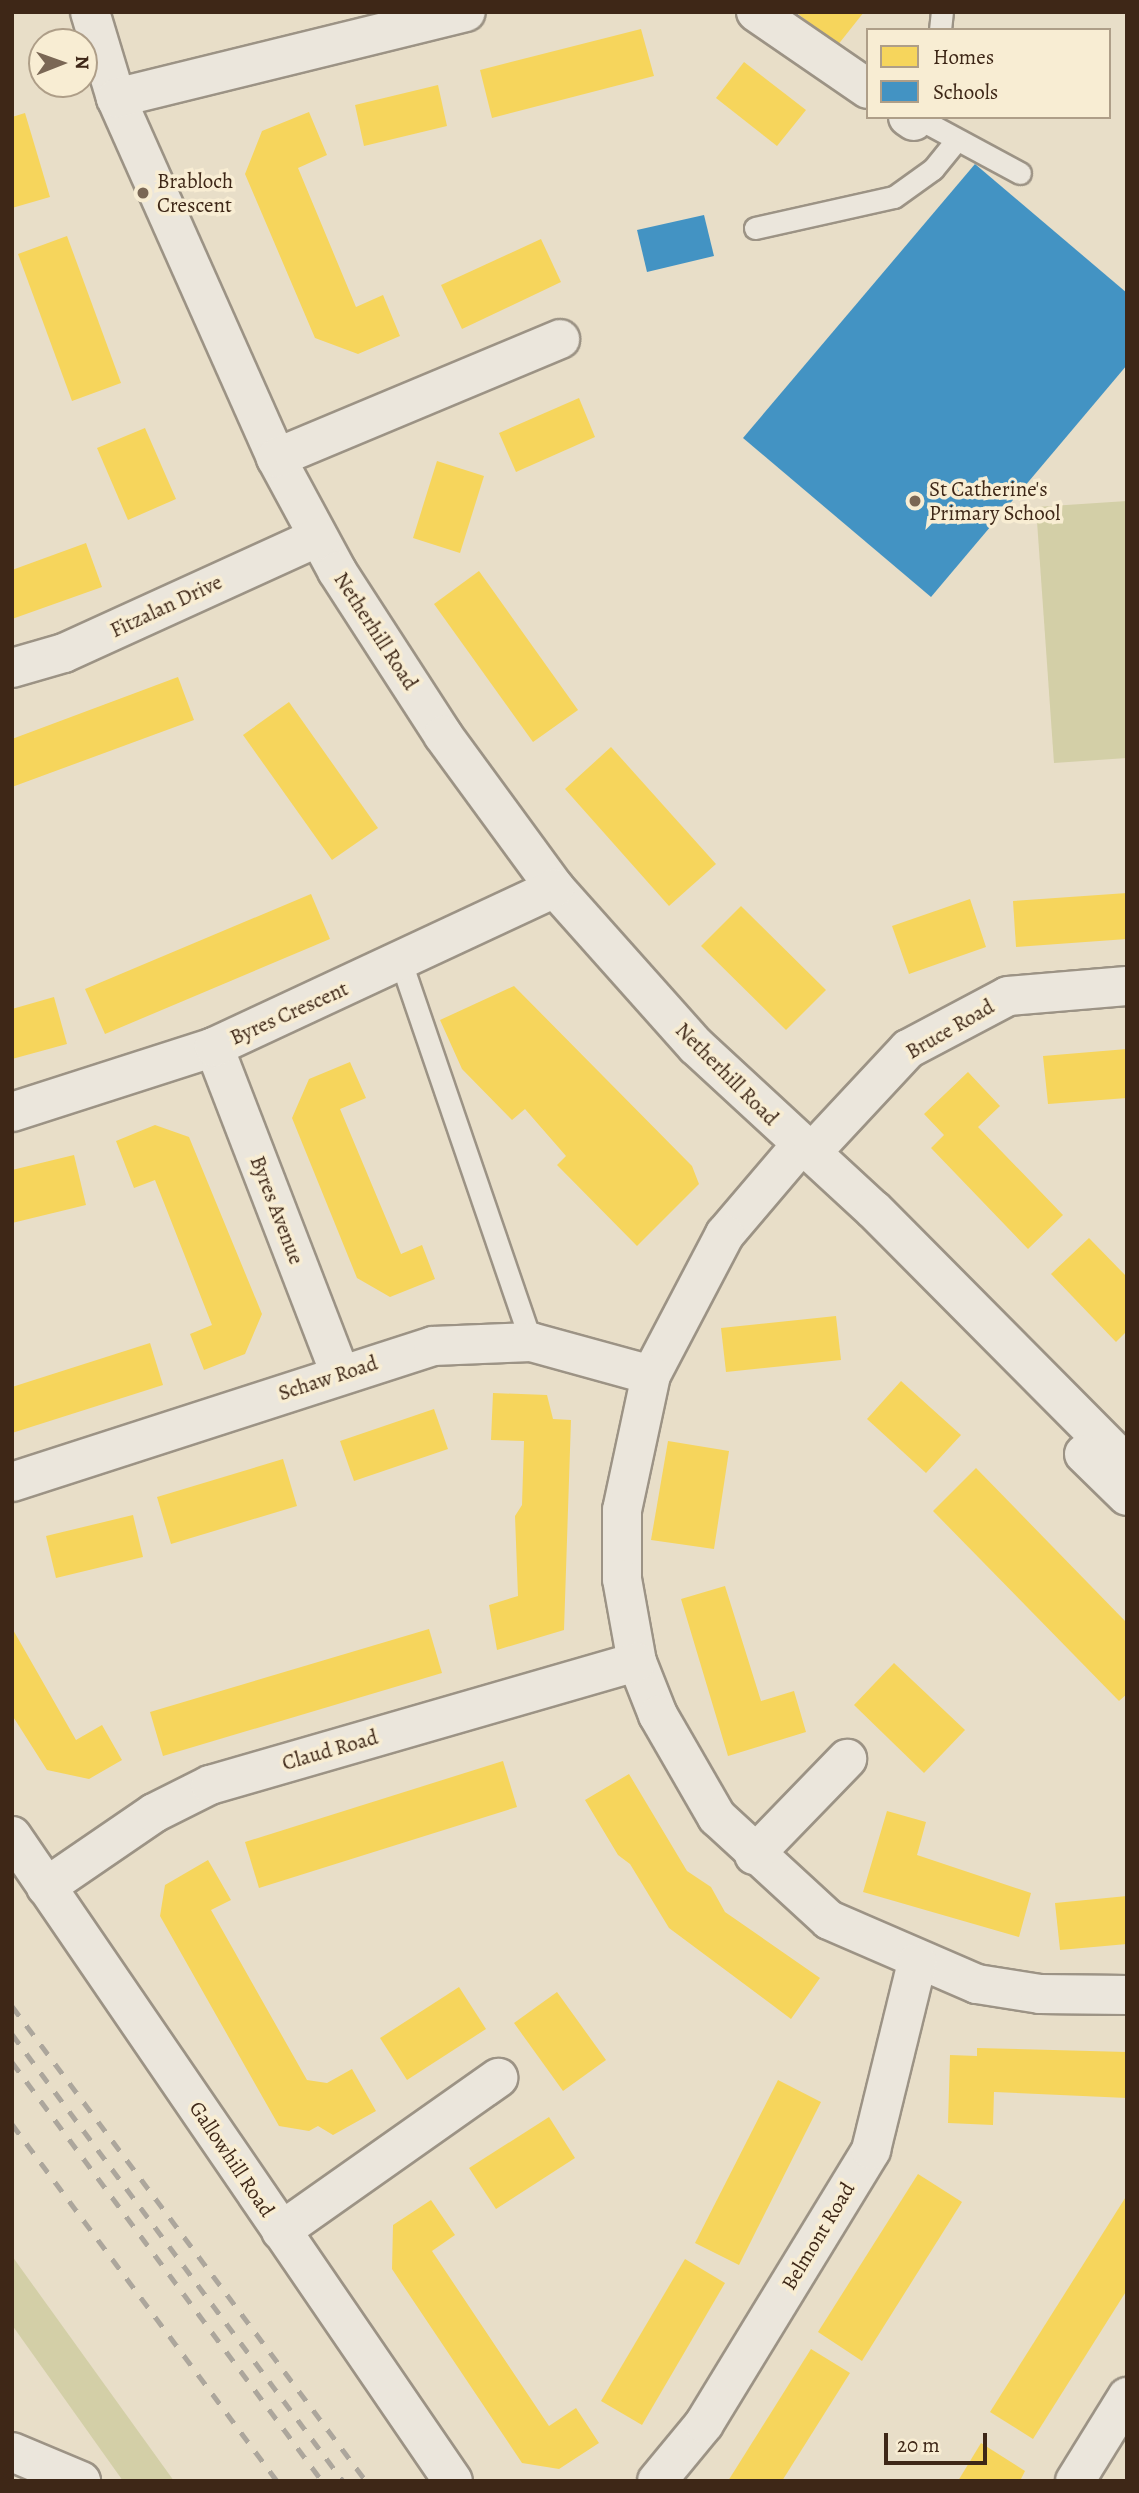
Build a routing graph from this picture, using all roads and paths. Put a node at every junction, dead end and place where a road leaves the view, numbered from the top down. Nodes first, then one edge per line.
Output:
1 (90, 12) edge
2 (466, 12) edge
3 (756, 12) edge
4 (866, 88) edge
5 (116, 99) junction
6 (913, 119) edge
7 (955, 142) junction
8 (1020, 173) dead end
9 (755, 228) dead end
10 (560, 339) dead end
11 (276, 458) junction
12 (318, 537) junction
13 (12, 668) edge
14 (555, 888) junction
15 (401, 962) junction
16 (1127, 986) edge
17 (214, 1046) junction
18 (12, 1112) edge
19 (806, 1149) junction
20 (531, 1342) junction
21 (340, 1373) junction
22 (651, 1375) junction
23 (1127, 1465) edge
24 (12, 1482) edge
25 (1127, 1496) edge
26 (637, 1662) junction
27 (846, 1759) dead end
28 (12, 1836) edge
29 (754, 1855) junction
30 (46, 1887) junction
31 (917, 1963) junction
32 (1127, 1994) edge
33 (498, 2077) dead end
34 (281, 2231) junction
35 (1127, 2397) edge
36 (21, 2464) edge
37 (80, 2481) edge
38 (453, 2481) edge
39 (657, 2481) edge
40 (1075, 2481) edge

1 - 5 street, Netherhill Road
2 - 5 street
3 - 4 street
5 - 11 street, Netherhill Road
6 - 7 lane
7 - 8 lane
7 - 9 lane
10 - 11 street
11 - 12 street, Netherhill Road
12 - 13 street, Fitzalan Drive
12 - 14 street, Netherhill Road
14 - 15 street, Byres Crescent
14 - 19 street, Netherhill Road
15 - 17 street, Byres Crescent
15 - 20 lane
16 - 19 street, Bruce Road
17 - 18 street, Byres Crescent
17 - 21 street, Byres Avenue
19 - 22 street, Bruce Road
19 - 23 street, Netherhill Road
19 - 25 street, Netherhill Road
20 - 21 street, Schaw Road
20 - 22 street, Schaw Road
21 - 24 street, Schaw Road
22 - 26 street, Bruce Road
26 - 29 street, Bruce Road
26 - 30 street, Claud Road
27 - 29 street
28 - 30 street, Gallowhill Road
29 - 31 street, Bruce Road
30 - 34 street, Gallowhill Road
31 - 32 street, Bruce Road
31 - 39 street, Belmont Road
33 - 34 street
34 - 38 street, Gallowhill Road
35 - 40 street
36 - 37 street

